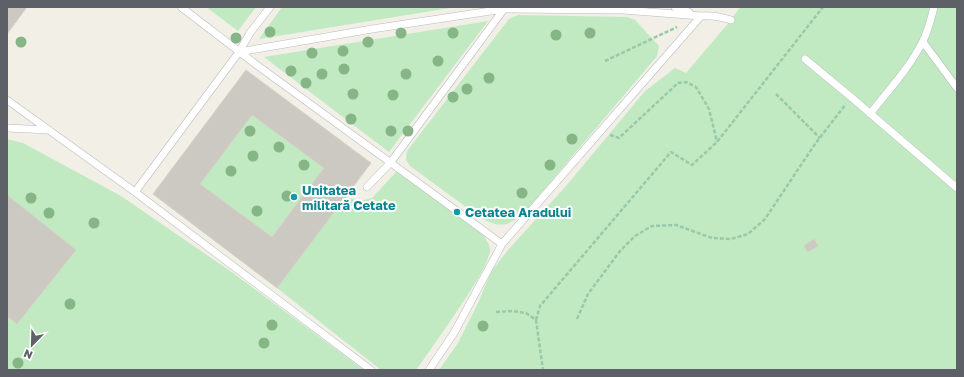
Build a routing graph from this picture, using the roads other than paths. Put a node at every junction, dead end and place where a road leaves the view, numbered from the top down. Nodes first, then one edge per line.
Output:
1 (181, 7) edge
2 (270, 7) edge
3 (675, 7) edge
4 (934, 7) edge
5 (503, 8) edge
6 (701, 16) junction
7 (731, 20) dead end
8 (923, 42) junction
9 (239, 52) junction
10 (805, 59) dead end
11 (957, 88) edge
12 (7, 100) edge
13 (870, 114) junction
14 (7, 128) edge
15 (49, 130) junction
16 (391, 162) junction
17 (367, 187) dead end
18 (957, 188) edge
19 (135, 192) junction
20 (502, 244) junction
21 (371, 370) edge
22 (429, 370) edge

1 - 9 lane
2 - 9 lane
3 - 6 lane
4 - 8 lane
5 - 6 lane
5 - 9 lane
5 - 16 lane
6 - 7 lane
6 - 20 lane
8 - 11 lane
8 - 13 lane
9 - 16 lane
9 - 19 lane
10 - 13 lane
12 - 15 lane
13 - 18 lane
14 - 15 lane
15 - 19 lane
16 - 17 lane
16 - 20 lane
19 - 21 lane
20 - 22 lane

